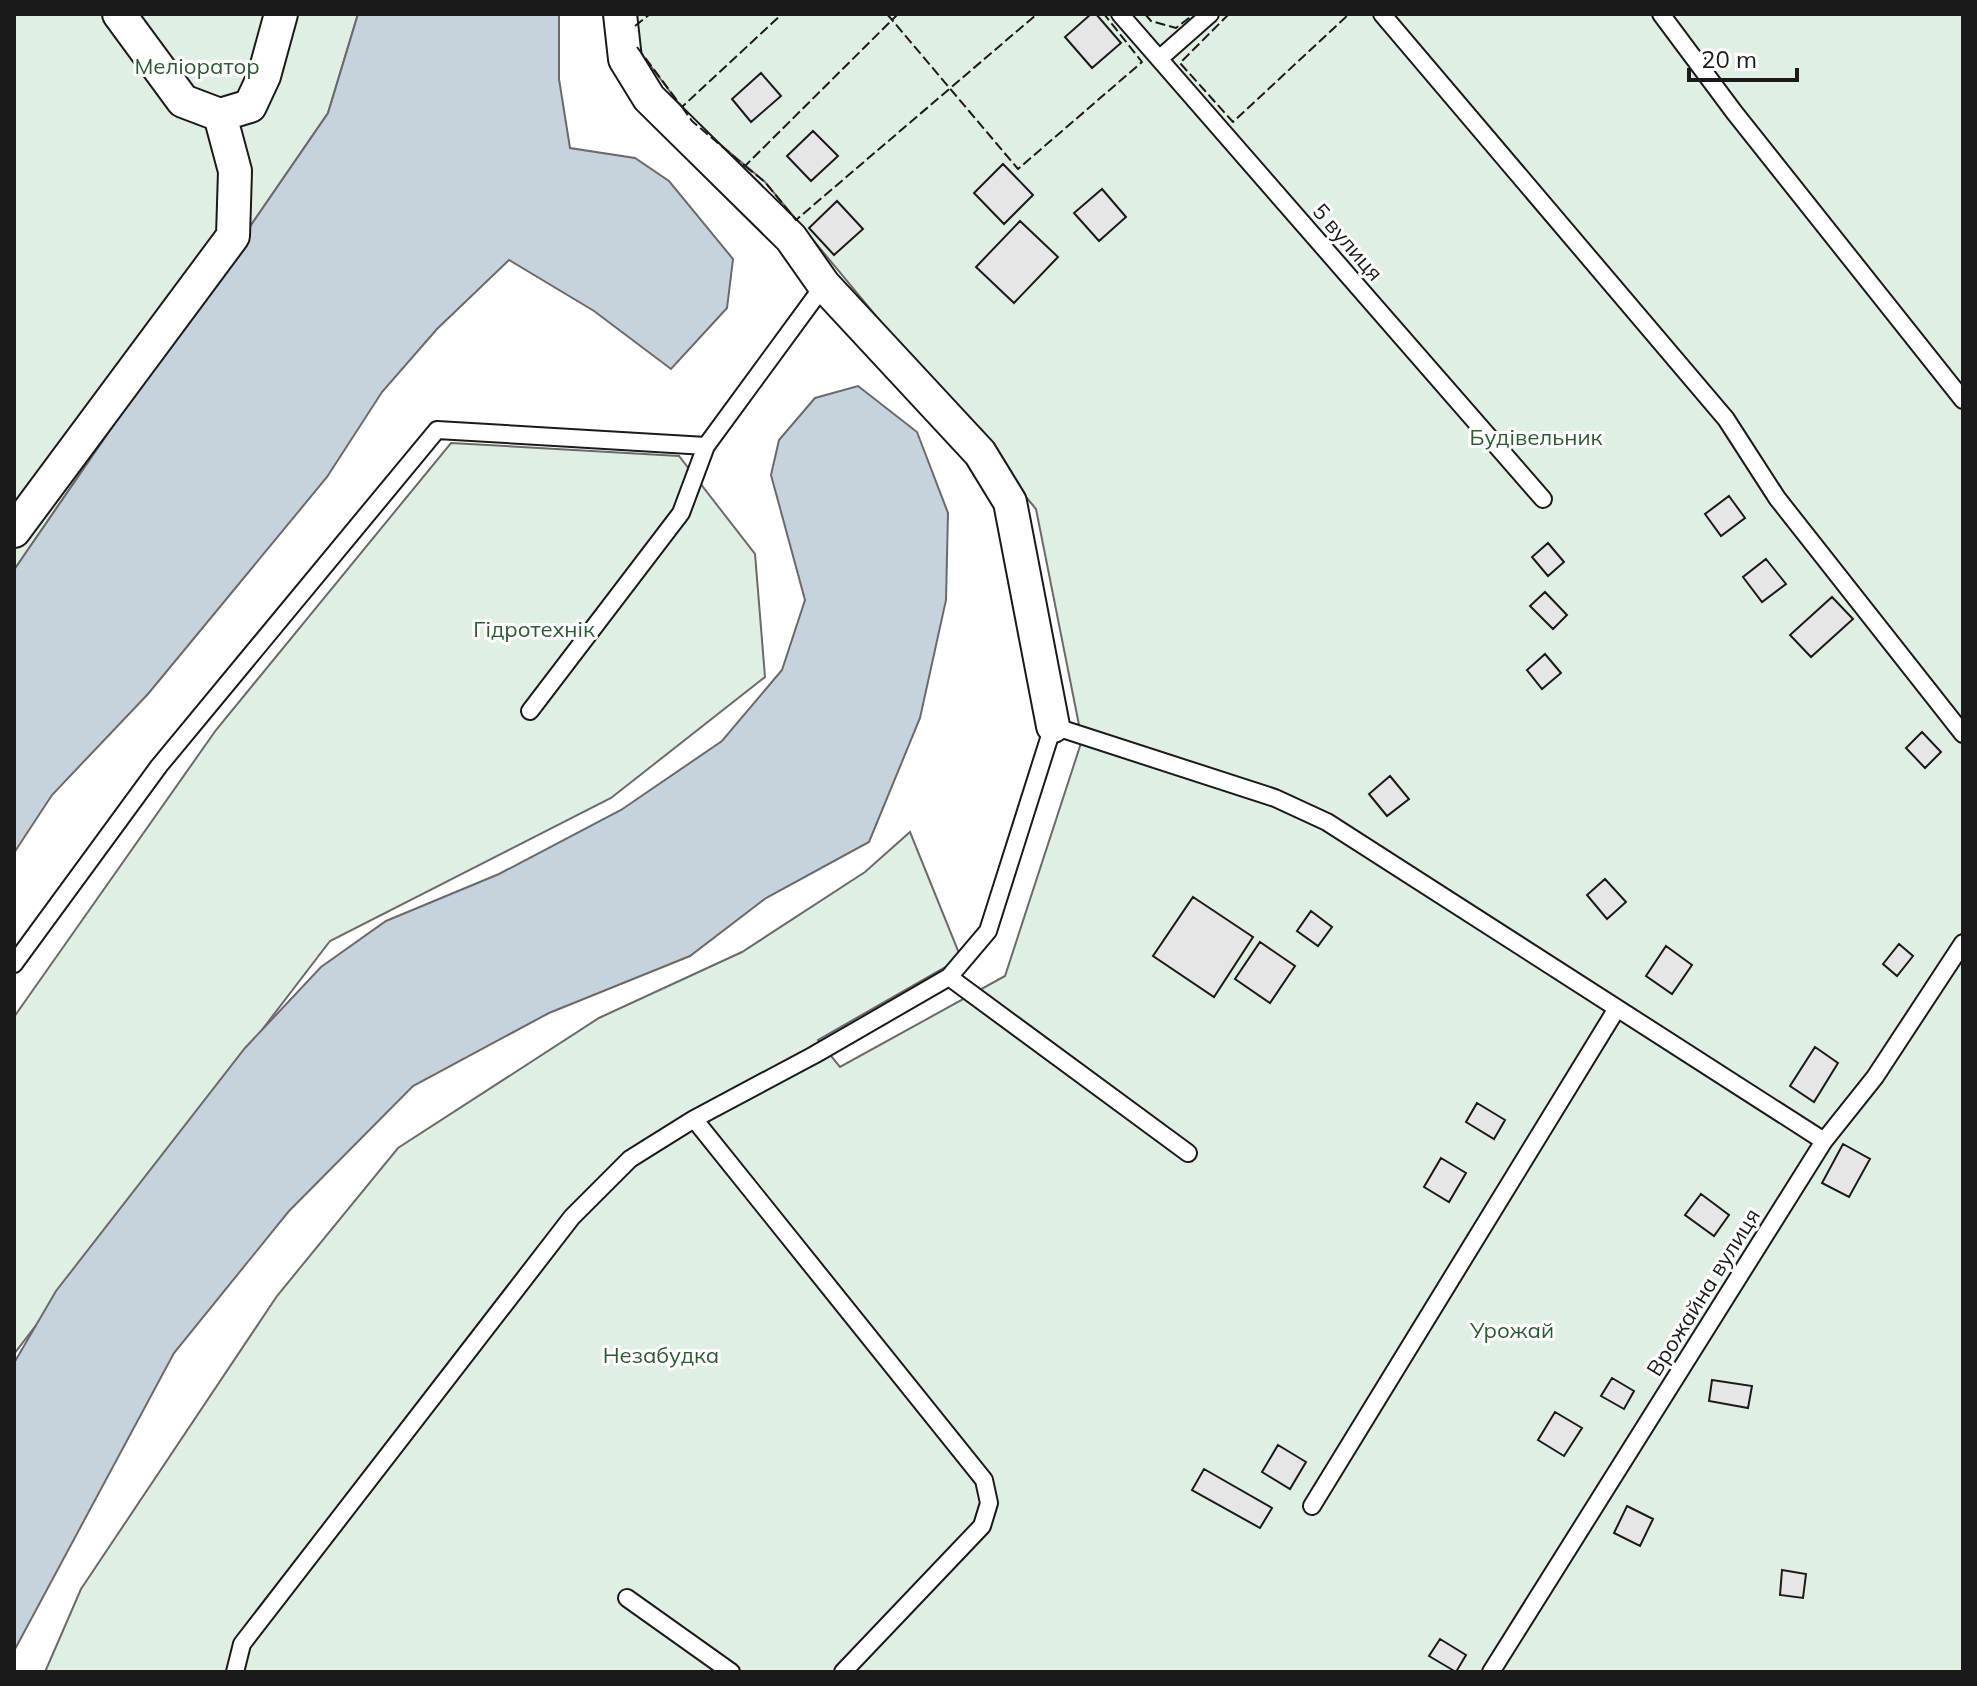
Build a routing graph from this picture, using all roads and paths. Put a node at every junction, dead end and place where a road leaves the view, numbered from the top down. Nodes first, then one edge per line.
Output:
1 (119, 14) edge
2 (281, 14) edge
3 (620, 14) edge
4 (1120, 14) edge
5 (1210, 14) edge
6 (1382, 14) edge
7 (1661, 14) edge
8 (1159, 59) junction
9 (220, 115) junction
10 (824, 285) junction
11 (1963, 400) edge
12 (706, 446) junction
13 (1543, 499) dead end
14 (14, 531) edge
15 (530, 711) dead end
16 (1053, 726) junction
17 (1963, 734) edge
18 (1963, 943) edge
19 (14, 964) edge
20 (949, 977) junction
21 (1616, 1010) junction
22 (694, 1119) junction
23 (1824, 1141) junction
24 (1188, 1153) dead end
25 (1312, 1506) dead end
26 (627, 1598) dead end
27 (235, 1672) edge
28 (731, 1672) edge
29 (843, 1672) edge
30 (1491, 1672) edge

1 - 9 street
2 - 9 street
3 - 10 street
4 - 8 lane, 5 вулиця
5 - 8 lane
6 - 17 lane
7 - 11 lane
8 - 13 lane, 5 вулиця
9 - 14 street
10 - 12 lane
10 - 16 street
12 - 15 lane
12 - 19 lane
16 - 20 lane
16 - 21 lane
18 - 23 lane, Врожайна вулиця
20 - 22 lane
20 - 24 lane
21 - 23 lane
21 - 25 lane
22 - 27 lane
22 - 29 lane
23 - 30 lane, Врожайна вулиця
26 - 28 lane

